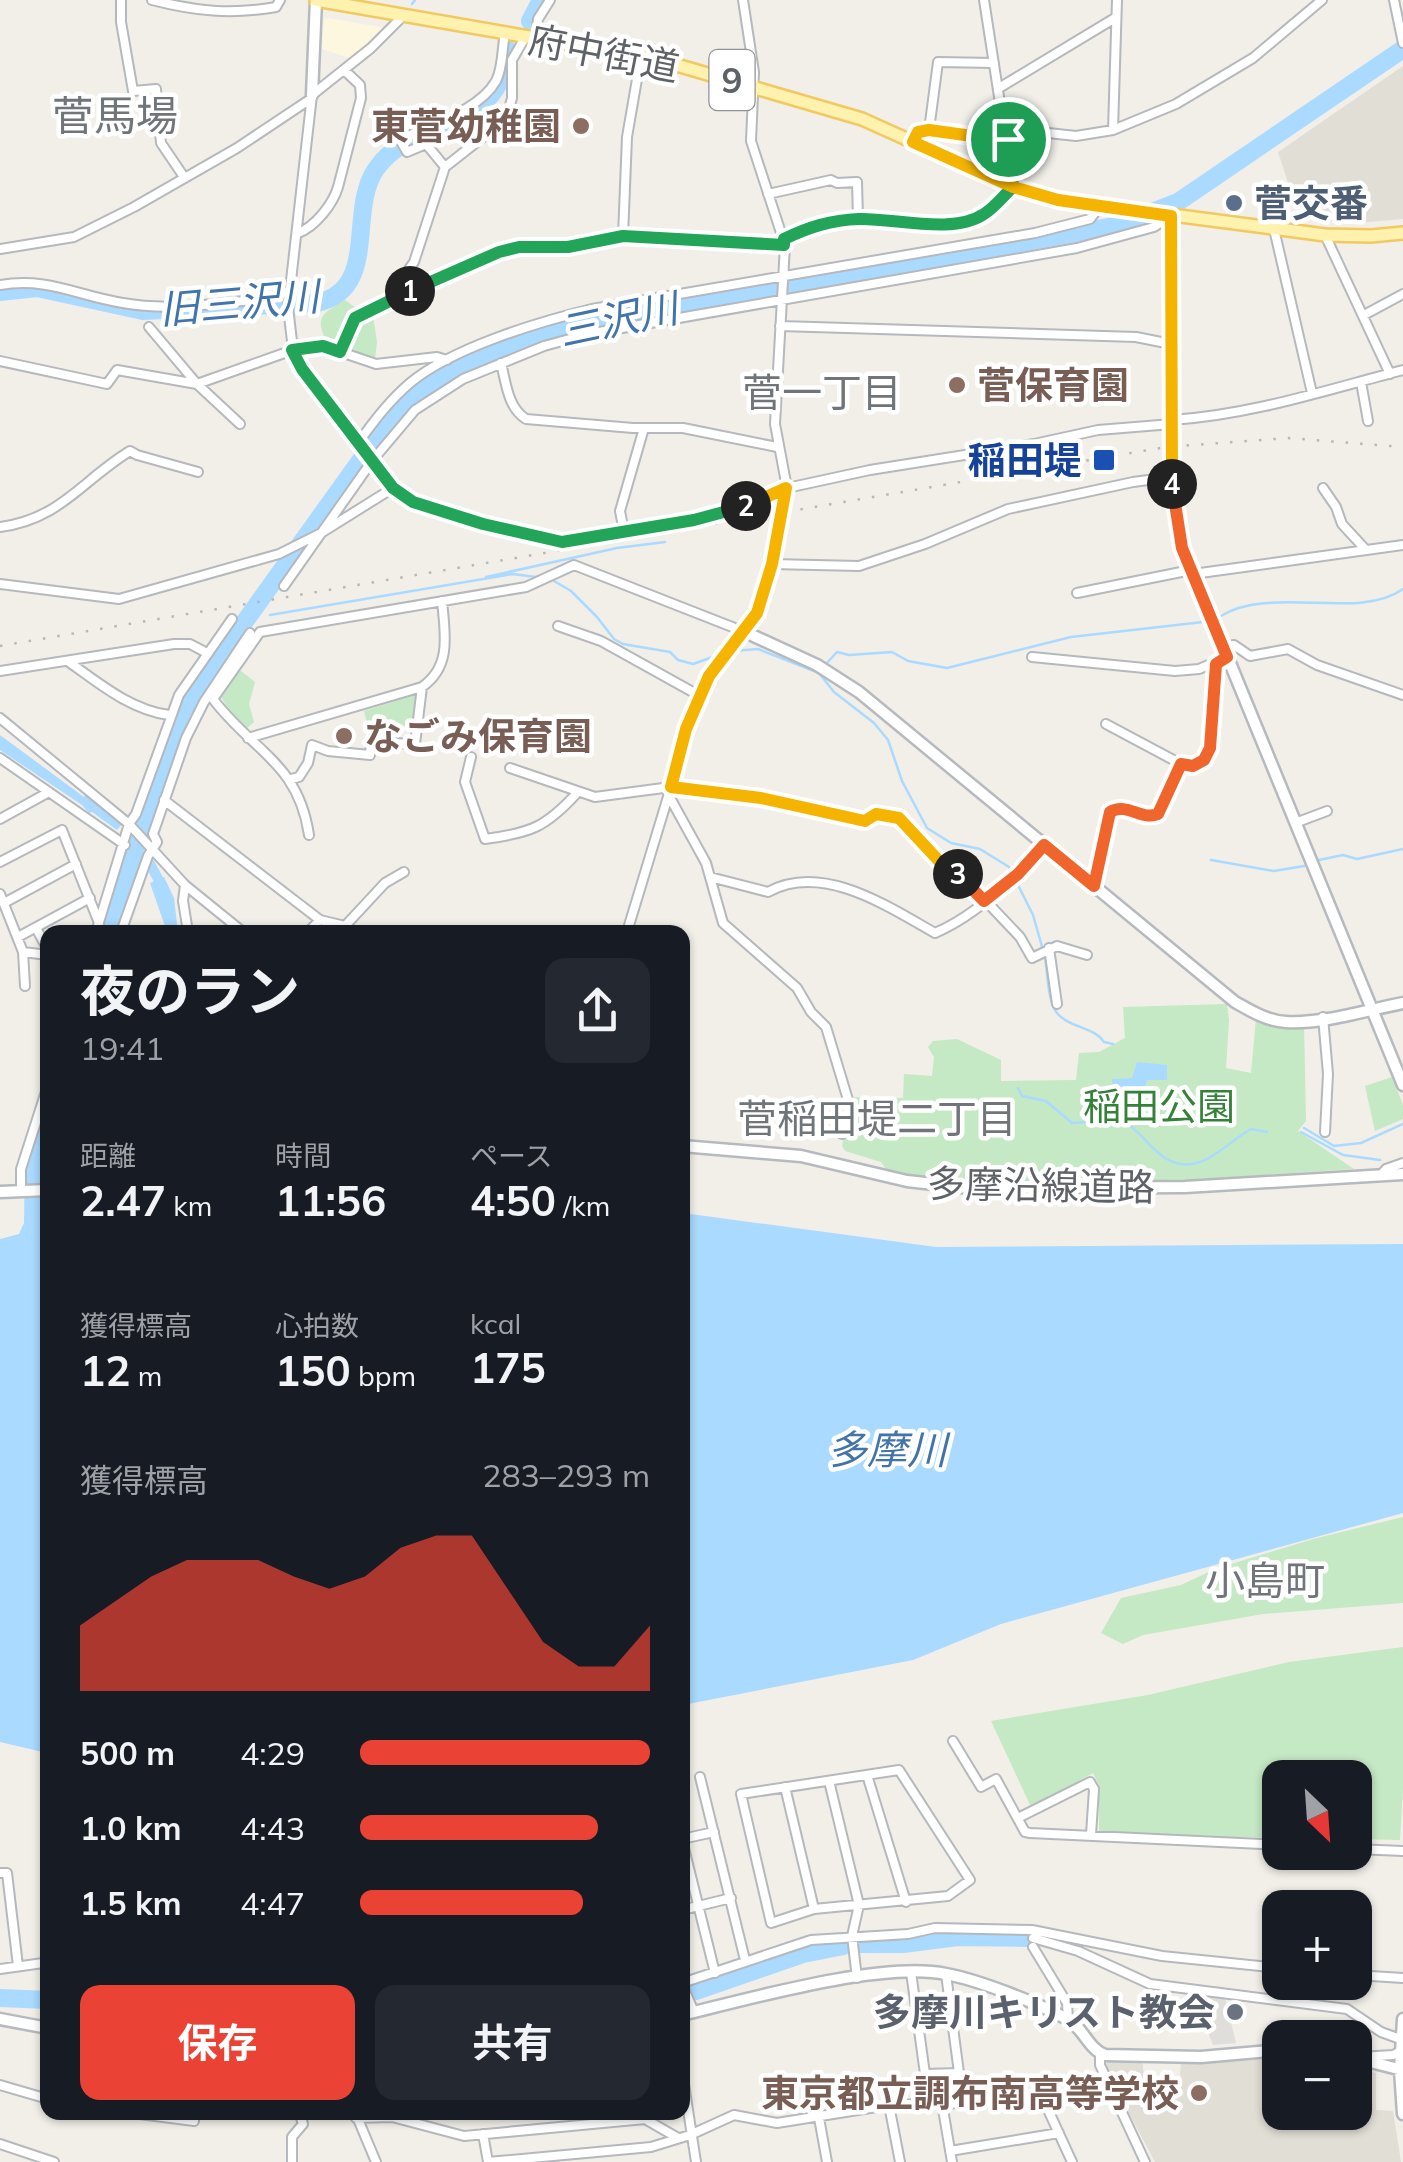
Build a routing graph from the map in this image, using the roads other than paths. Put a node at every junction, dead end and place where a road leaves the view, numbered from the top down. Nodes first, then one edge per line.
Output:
1 (122, 0) edge
2 (152, 0) edge
3 (280, 0) edge
4 (316, 0) edge
5 (550, 0) edge
6 (742, 0) edge
7 (984, 0) edge
8 (1322, 0) edge
9 (1394, 0) edge
10 (1114, 2) edge
11 (360, 4) edge
12 (402, 18) junction
13 (1115, 18) junction
14 (505, 33) junction
15 (531, 37) junction
16 (1402, 40) edge
17 (641, 56) junction
18 (994, 63) junction
19 (344, 70) junction
20 (753, 86) junction
21 (999, 88) junction
22 (312, 97) junction
23 (929, 130) junction
24 (1113, 130) junction
25 (1008, 139) junction
26 (913, 142) junction
27 (445, 168) junction
28 (184, 178) junction
29 (1013, 187) junction
30 (768, 194) junction
31 (1100, 206) junction
32 (858, 219) junction
33 (1170, 219) junction
34 (1274, 229) junction
35 (298, 233) junction
36 (1403, 233) edge
37 (1325, 235) junction
38 (623, 236) junction
39 (784, 242) junction
40 (0, 249) edge
41 (782, 276) junction
42 (0, 286) edge
43 (289, 293) junction
44 (406, 294) junction
45 (1403, 294) edge
46 (782, 300) junction
47 (1364, 315) junction
48 (149, 326) dead end
49 (780, 326) junction
50 (1171, 344) junction
51 (292, 350) junction
52 (340, 352) junction
53 (447, 360) junction
54 (0, 361) edge
55 (501, 364) junction
56 (1403, 370) edge
57 (1390, 374) junction
58 (1361, 382) junction
59 (197, 384) junction
60 (1312, 393) junction
61 (1368, 421) dead end
62 (1172, 422) junction
63 (240, 424) dead end
64 (644, 428) junction
65 (358, 443) junction
66 (778, 446) junction
67 (372, 461) junction
68 (198, 472) dead end
69 (1172, 478) junction
70 (393, 488) junction
71 (786, 488) junction
72 (1323, 488) dead end
73 (0, 526) edge
74 (624, 532) junction
75 (321, 533) junction
76 (1403, 545) edge
77 (1366, 550) junction
78 (772, 564) junction
79 (1192, 572) junction
80 (0, 584) edge
81 (284, 586) dead end
82 (1077, 593) dead end
83 (442, 602) junction
84 (232, 619) dead end
85 (558, 626) dead end
86 (745, 632) junction
87 (250, 633) dead end
88 (1225, 652) junction
89 (207, 654) junction
90 (1032, 657) dead end
91 (69, 662) junction
92 (1216, 664) junction
93 (0, 671) edge
94 (422, 688) junction
95 (1403, 695) edge
96 (700, 696) junction
97 (169, 715) junction
98 (0, 718) edge
99 (1106, 724) dead end
100 (248, 738) junction
101 (471, 757) dead end
102 (0, 758) edge
103 (1181, 764) junction
104 (510, 768) dead end
105 (292, 779) junction
106 (49, 792) junction
107 (670, 792) junction
108 (577, 793) junction
109 (164, 800) junction
110 (1327, 811) dead end
111 (0, 819) edge
112 (1295, 823) junction
113 (130, 825) junction
114 (309, 835) dead end
115 (1044, 845) junction
116 (125, 846) junction
117 (151, 846) junction
118 (0, 862) edge
119 (76, 864) junction
120 (404, 872) dead end
121 (710, 877) junction
122 (185, 885) junction
123 (1094, 886) junction
124 (2, 898) edge
125 (90, 898) junction
126 (984, 901) junction
127 (320, 920) junction
128 (41, 925) edge
129 (97, 925) edge
130 (99, 925) edge
131 (124, 925) edge
132 (187, 925) edge
133 (234, 925) edge
134 (315, 925) edge
135 (341, 925) edge
136 (346, 925) edge
137 (629, 925) edge
138 (40, 926) edge
139 (36, 928) junction
140 (40, 936) edge
141 (18, 937) junction
142 (1045, 950) junction
143 (23, 952) junction
144 (40, 952) edge
145 (1087, 955) dead end
146 (25, 986) dead end
147 (1057, 1004) dead end
148 (1403, 1004) edge
149 (1372, 1009) junction
150 (1323, 1017) junction
151 (1403, 1085) edge
152 (40, 1110) edge
153 (1325, 1132) dead end
154 (842, 1134) dead end
155 (690, 1147) edge
156 (1403, 1162) edge
157 (1403, 1174) edge
158 (1380, 1176) junction
159 (40, 1190) edge
160 (0, 1192) edge
161 (22, 1192) junction
162 (953, 1741) dead end
163 (867, 1775) junction
164 (700, 1777) dead end
165 (829, 1781) junction
166 (784, 1788) junction
167 (1018, 1818) junction
168 (714, 1832) junction
169 (1091, 1836) junction
170 (690, 1838) edge
171 (1262, 1844) edge
172 (1372, 1850) edge
173 (1403, 1851) edge
174 (690, 1873) edge
175 (0, 1874) edge
176 (731, 1898) junction
177 (906, 1902) junction
178 (859, 1905) junction
179 (698, 1906) junction
180 (690, 1908) edge
181 (814, 1909) junction
182 (12, 1919) junction
183 (0, 1920) edge
184 (852, 1936) junction
185 (745, 1960) junction
186 (40, 1963) edge
187 (18, 1966) junction
188 (1262, 1966) edge
189 (0, 1968) edge
190 (911, 1972) junction
191 (714, 1973) junction
192 (946, 1974) junction
193 (1372, 1976) edge
194 (857, 1978) junction
195 (1403, 1978) edge
196 (690, 1981) edge
197 (690, 2014) edge
198 (0, 2019) edge
199 (1068, 2019) junction
200 (1403, 2019) edge
201 (40, 2026) edge
202 (1402, 2044) edge
203 (1262, 2051) edge
204 (1100, 2054) junction
205 (1372, 2057) edge
206 (1372, 2062) edge
207 (1402, 2070) edge
208 (937, 2074) junction
209 (0, 2086) edge
210 (40, 2096) edge
211 (941, 2104) junction
212 (889, 2105) junction
213 (1403, 2114) edge
214 (819, 2118) junction
215 (302, 2120) edge
216 (357, 2120) edge
217 (399, 2120) edge
218 (420, 2120) edge
219 (635, 2120) edge
220 (648, 2120) edge
221 (688, 2120) edge
222 (421, 2126) junction
223 (1059, 2132) junction
224 (483, 2134) junction
225 (690, 2135) junction
226 (678, 2138) junction
227 (0, 2144) edge
228 (640, 2148) junction
229 (950, 2152) junction
230 (537, 2160) edge
231 (54, 2162) edge
232 (292, 2162) edge
233 (376, 2162) edge
234 (645, 2162) edge
235 (696, 2162) edge
236 (827, 2162) edge
237 (900, 2162) edge
238 (952, 2162) edge
239 (1072, 2162) edge
240 (1145, 2162) edge

1 - 28 street
2 - 3 street
4 - 11 main road, 府中街道 / 9
4 - 22 street
5 - 15 street
6 - 20 street
7 - 18 street
8 - 24 street
9 - 16 street
10 - 13 street
11 - 12 main road, 府中街道 / 9
12 - 14 main road, 府中街道 / 9
12 - 19 street
13 - 21 street
13 - 24 street
14 - 15 main road, 府中街道 / 9
14 - 27 street
15 - 17 main road, 府中街道 / 9
15 - 27 street
17 - 20 main road, 府中街道 / 9
17 - 38 street
18 - 21 street
18 - 23 street
19 - 22 street
19 - 35 street
20 - 26 main road, 府中街道 / 9
20 - 30 street
21 - 25 street
22 - 28 street
22 - 35 street
23 - 25 street
23 - 26 street
24 - 25 street
25 - 29 street
26 - 29 main road, 府中街道 / 9
27 - 44 street
28 - 40 street
29 - 31 main road, 府中街道 / 9
29 - 32 street
30 - 32 street
30 - 39 street
31 - 33 main road, 府中街道 / 9
31 - 41 street
32 - 39 street
33 - 34 main road, 9
33 - 46 street
33 - 50 street
34 - 37 main road, 9
34 - 60 street
35 - 43 street
36 - 37 main road, 9
37 - 47 street
38 - 39 street
38 - 44 street
39 - 41 street
41 - 46 street
41 - 53 street
42 - 43 street
43 - 51 street
44 - 52 street
45 - 47 street
46 - 49 street
46 - 55 street
47 - 57 street
48 - 59 street
49 - 50 street
49 - 66 street
50 - 62 street
51 - 52 street
51 - 59 street
51 - 65 street
52 - 53 street
53 - 65 street
54 - 59 street
55 - 64 street
55 - 67 street
56 - 57 street
57 - 58 street
58 - 60 street
58 - 61 street
59 - 63 street
60 - 62 street
62 - 69 street
62 - 71 street
64 - 66 street
64 - 74 street
65 - 67 street
66 - 71 street
67 - 70 street
67 - 75 street
68 - 73 street
69 - 78 street
69 - 79 street
70 - 74 street
70 - 75 street
71 - 74 street
71 - 78 street
72 - 77 street
75 - 80 street
75 - 81 street
76 - 77 street
77 - 79 street
78 - 86 street
79 - 82 street
79 - 88 street
83 - 86 street
83 - 94 street
83 - 100 street
84 - 89 street
85 - 96 street
86 - 96 street
86 - 115 street
87 - 109 street
88 - 92 street
88 - 95 street
88 - 112 street
89 - 91 street
89 - 97 street
90 - 92 street
91 - 93 street
91 - 97 street
92 - 103 street
94 - 100 street
94 - 105 street
96 - 107 street
97 - 113 street
98 - 113 street
99 - 103 street
100 - 105 street
101 - 108 street
102 - 106 street
103 - 123 street
104 - 108 street
105 - 114 street
106 - 111 street
106 - 116 street
107 - 108 street
107 - 121 street
107 - 126 street
107 - 137 street
109 - 117 street
109 - 127 street
110 - 112 street
112 - 149 street
113 - 116 street
113 - 117 street
115 - 123 street
115 - 126 street
116 - 130 street
117 - 122 street
117 - 131 street
118 - 119 street
119 - 124 street
119 - 125 street
120 - 136 street
121 - 126 street
121 - 154 street
122 - 132 street
122 - 133 street
123 - 150 street
124 - 141 street
125 - 128 street
125 - 129 street
126 - 142 street
127 - 134 street
127 - 135 street
138 - 139 street
139 - 140 street
139 - 141 street
141 - 143 street
142 - 145 street
142 - 147 street
143 - 144 street
143 - 146 street
148 - 149 street
149 - 150 street
149 - 151 street
150 - 153 street
152 - 161 street
155 - 158 street, 多摩沿線道路
156 - 158 street
157 - 158 street, 多摩沿線道路
159 - 161 street
160 - 161 street
162 - 167 street
163 - 165 street
163 - 177 street
163 - 177 street
164 - 168 street
165 - 166 street
165 - 178 street
166 - 181 street
166 - 181 street
167 - 169 street
167 - 169 street
168 - 170 street
168 - 176 street
169 - 171 street
172 - 173 street
174 - 179 street
175 - 182 street
176 - 179 street
176 - 185 street
177 - 178 street
178 - 181 street
178 - 184 street
179 - 180 street
179 - 191 street
182 - 183 street
182 - 187 street
184 - 185 street
184 - 188 street
184 - 194 street
185 - 191 street
186 - 187 street
187 - 189 street
190 - 192 street
190 - 194 street
190 - 208 street
191 - 196 street
192 - 199 street
192 - 208 street
193 - 195 street
194 - 197 street
198 - 201 street
199 - 202 street
199 - 204 street
200 - 202 street
202 - 205 street
202 - 207 street
203 - 204 street
204 - 240 street
206 - 207 street
207 - 213 street
208 - 211 street
209 - 210 street
211 - 212 street
211 - 223 street
211 - 229 street
212 - 214 street
212 - 237 street
214 - 225 street
214 - 236 street
215 - 232 street
216 - 233 street
217 - 222 street
218 - 222 street
219 - 224 street
220 - 226 street
221 - 225 street
222 - 224 street
223 - 229 street
223 - 239 street
224 - 230 street
225 - 226 street
225 - 235 street
226 - 228 street
227 - 231 street
228 - 230 street
228 - 234 street
229 - 238 street

